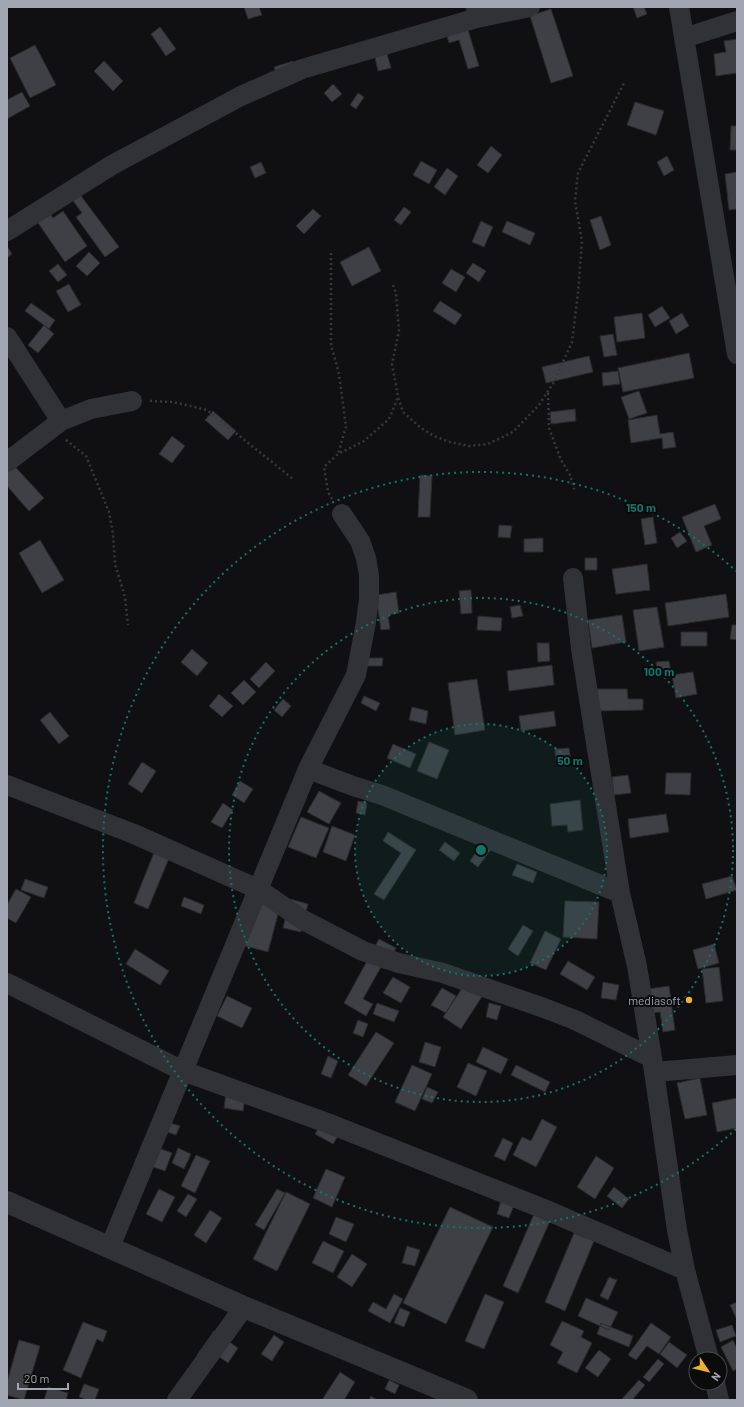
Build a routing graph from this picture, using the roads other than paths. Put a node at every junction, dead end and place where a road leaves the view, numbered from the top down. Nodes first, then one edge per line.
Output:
1 (530, 7) edge
2 (678, 7) edge
3 (477, 13) edge
4 (737, 21) edge
5 (684, 38) junction
6 (7, 231) edge
7 (7, 338) edge
8 (737, 354) edge
9 (132, 401) road end
10 (61, 421) junction
11 (7, 462) edge
12 (342, 514) road end
13 (573, 578) dead end
14 (308, 769) junction
15 (7, 785) edge
16 (258, 889) junction
17 (620, 893) junction
18 (7, 983) edge
19 (653, 1065) junction
20 (737, 1065) edge
21 (183, 1071) junction
22 (7, 1202) edge
23 (110, 1247) junction
24 (685, 1270) junction
25 (244, 1307) junction
26 (707, 1351) edge
27 (455, 1398) edge
28 (177, 1400) edge

1 - 3 street
2 - 5 street
3 - 6 street
4 - 5 street
5 - 8 street
7 - 10 street
9 - 10 street
10 - 11 street
12 - 14 street
13 - 17 street
14 - 16 street
14 - 17 street
15 - 16 street
16 - 19 street
16 - 21 street
17 - 19 street
18 - 21 street
19 - 20 street
19 - 24 street
21 - 23 street
21 - 24 street
22 - 23 street
23 - 25 street
24 - 26 street
25 - 27 street
25 - 28 street

